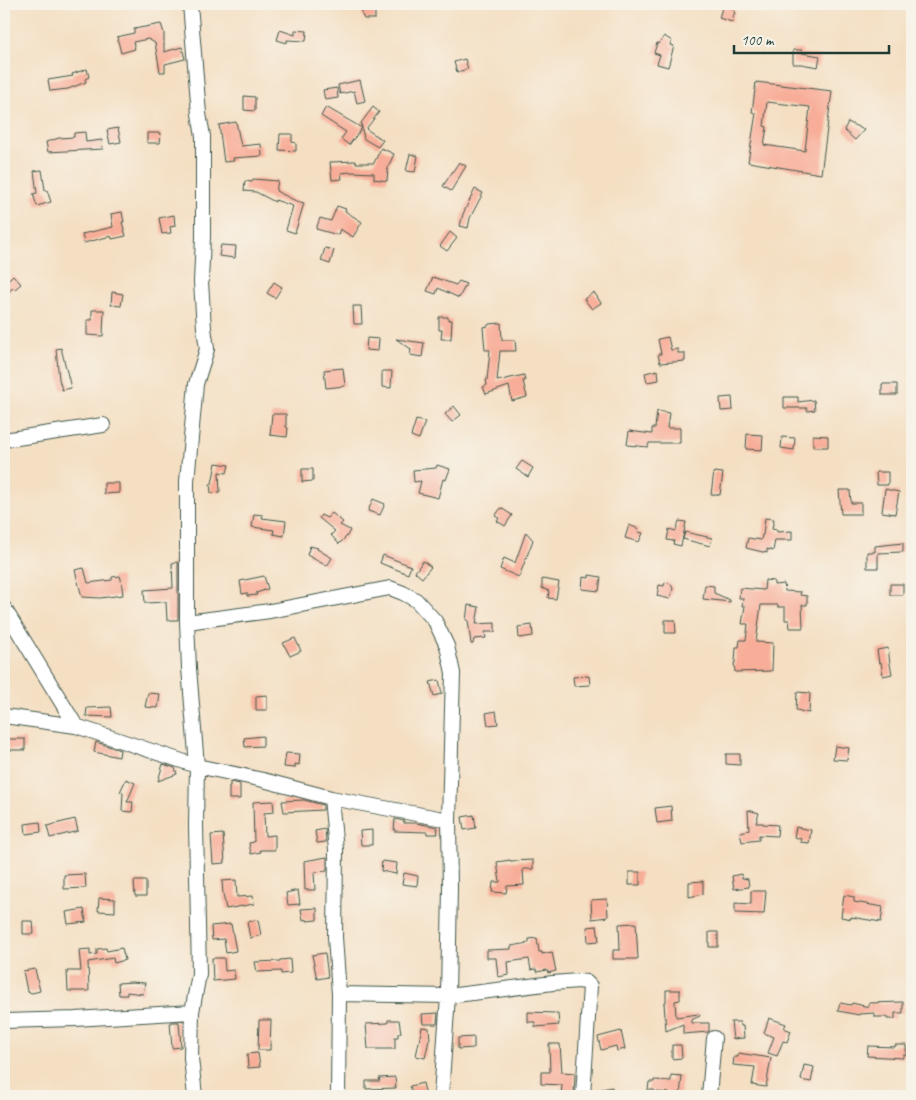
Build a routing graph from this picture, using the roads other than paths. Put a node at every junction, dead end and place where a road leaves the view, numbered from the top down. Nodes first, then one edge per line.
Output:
1 (190, 4) edge
2 (103, 425) dead end
3 (4, 440) edge
4 (4, 608) edge
5 (187, 622) junction
6 (4, 716) edge
7 (76, 726) junction
8 (197, 766) junction
9 (331, 798) junction
10 (449, 820) junction
11 (339, 994) junction
12 (448, 996) junction
13 (192, 1012) junction
14 (4, 1020) edge
15 (714, 1038) dead end
16 (195, 1096) edge
17 (338, 1096) edge
18 (441, 1096) edge
19 (583, 1096) edge
20 (708, 1096) edge

1 - 5 street
2 - 3 street
4 - 7 street
5 - 8 street
5 - 10 street
6 - 7 street
7 - 8 street
8 - 9 street
8 - 13 street
9 - 10 street
9 - 11 street
10 - 12 street
11 - 12 street
11 - 17 street
12 - 18 street
12 - 19 street
13 - 14 street
13 - 16 street
15 - 20 street

